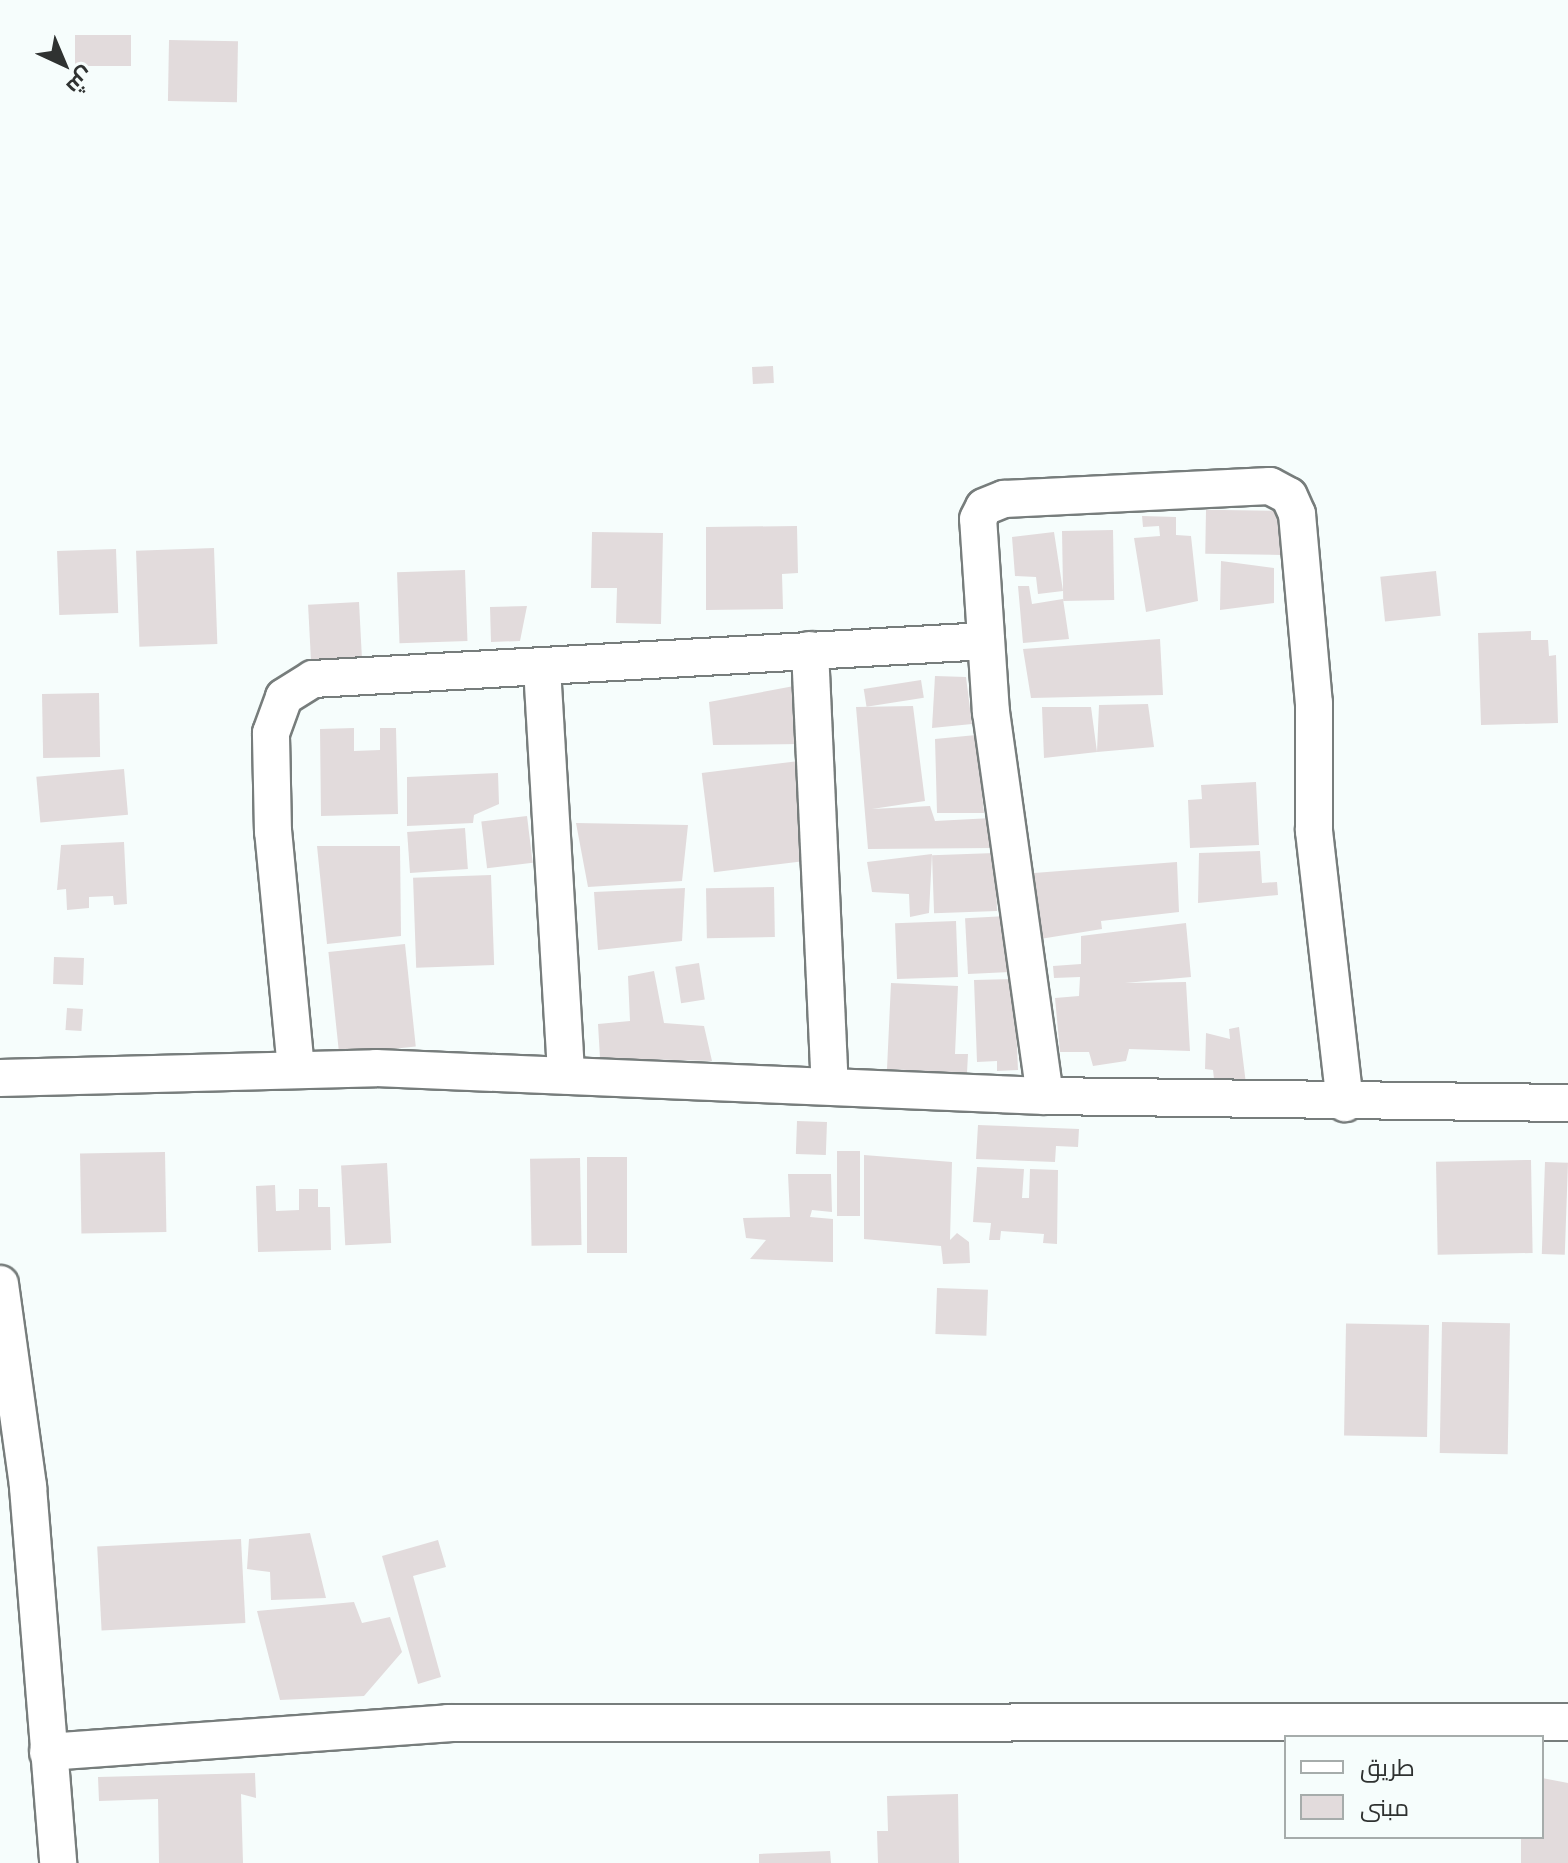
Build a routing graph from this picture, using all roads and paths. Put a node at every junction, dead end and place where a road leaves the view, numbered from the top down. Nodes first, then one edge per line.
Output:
1 (986, 641) junction
2 (810, 650) junction
3 (542, 668) junction
4 (296, 1069) junction
5 (566, 1075) junction
6 (0, 1078) edge
7 (830, 1084) junction
8 (1045, 1096) junction
9 (1345, 1103) junction
10 (1568, 1103) edge
11 (0, 1284) edge
12 (14, 1487) edge
13 (1568, 1722) edge
14 (48, 1752) junction
15 (58, 1863) edge

1 - 2 street
1 - 8 street
1 - 9 street
2 - 3 street
2 - 7 street
3 - 4 street
3 - 5 street
4 - 5 street
4 - 6 street
5 - 7 street
7 - 8 street
8 - 9 street
9 - 10 street
11 - 12 street
12 - 14 street
13 - 14 street
14 - 15 street

